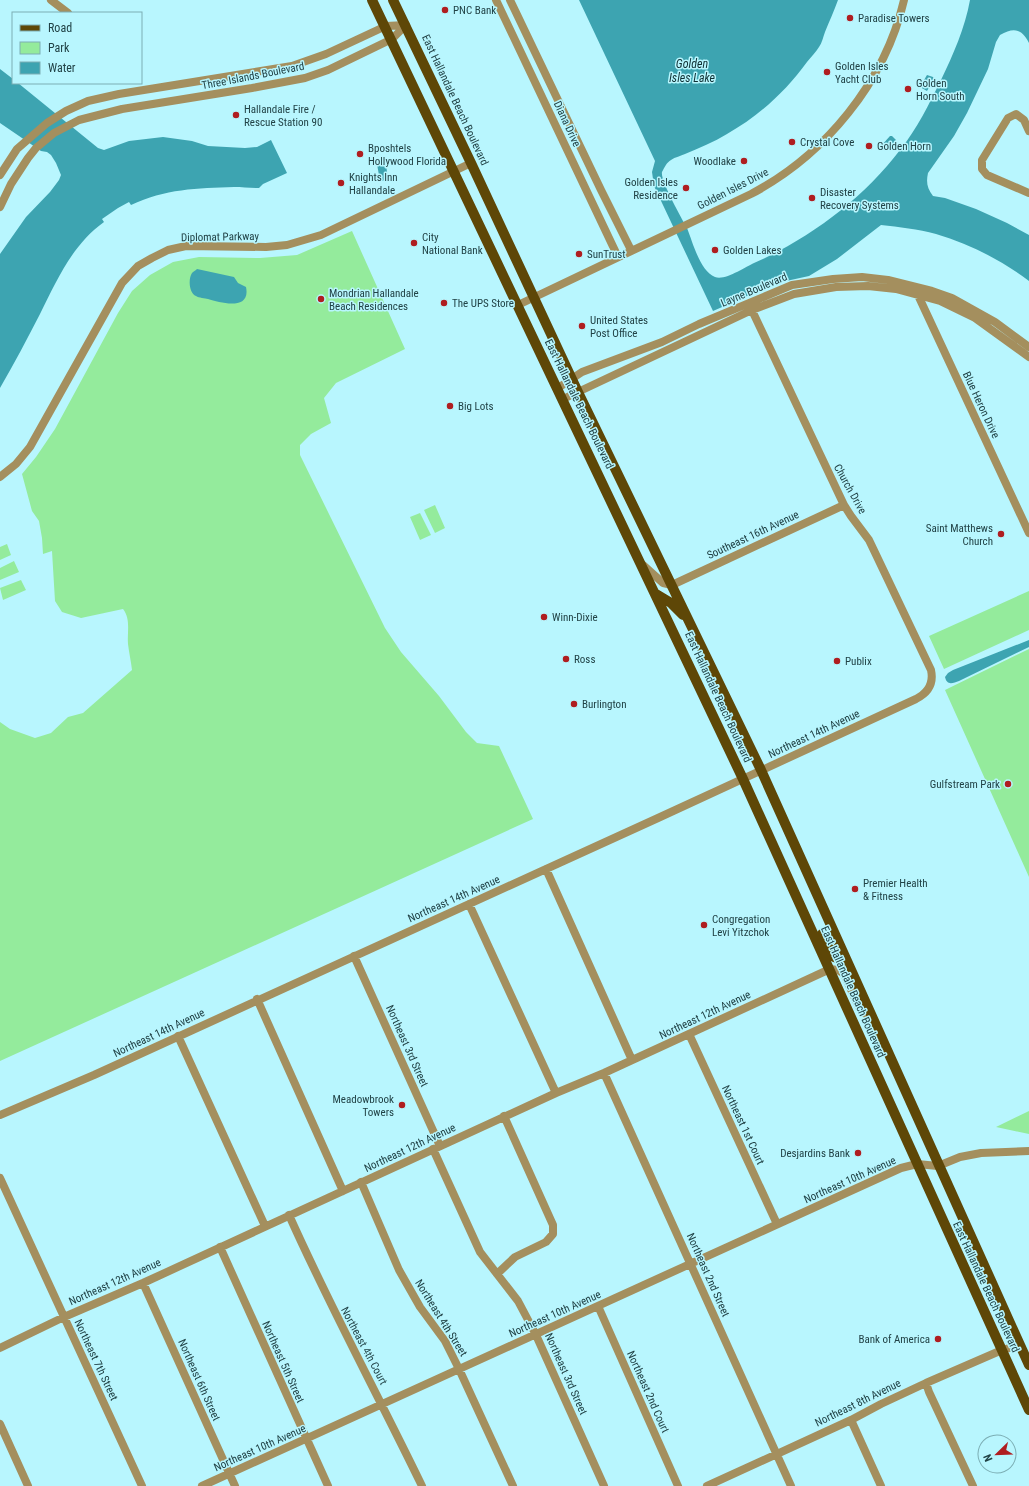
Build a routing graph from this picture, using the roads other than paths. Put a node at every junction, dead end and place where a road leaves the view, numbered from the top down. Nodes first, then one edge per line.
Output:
1 (52, 0) edge
2 (372, 0) edge
3 (393, 0) edge
4 (496, 0) edge
5 (510, 0) edge
6 (904, 0) edge
7 (67, 12) edge
8 (406, 25) junction
9 (386, 26) junction
10 (392, 39) junction
11 (140, 87) edge
12 (1029, 132) edge
13 (471, 163) junction
14 (455, 172) junction
15 (0, 175) edge
16 (1029, 194) edge
17 (0, 207) edge
18 (631, 250) junction
19 (618, 257) junction
20 (812, 286) junction
21 (915, 286) junction
22 (918, 294) junction
23 (534, 297) junction
24 (518, 305) junction
25 (750, 307) junction
26 (1029, 348) edge
27 (1029, 357) edge
28 (572, 379) junction
29 (558, 388) junction
30 (578, 392) junction
31 (563, 399) junction
32 (0, 477) edge
33 (844, 505) junction
34 (1029, 533) edge
35 (641, 564) junction
36 (672, 585) junction
37 (656, 594) junction
38 (690, 622) junction
39 (916, 699) joint
40 (761, 770) junction
41 (743, 778) junction
42 (546, 869) junction
43 (469, 904) junction
44 (802, 908) junction
45 (354, 956) junction
46 (846, 961) junction
47 (830, 969) junction
48 (258, 999) junction
49 (874, 1021) junction
50 (689, 1034) junction
51 (178, 1036) junction
52 (632, 1060) junction
53 (604, 1073) junction
54 (556, 1092) junction
55 (0, 1115) edge
56 (504, 1116) junction
57 (436, 1148) junction
58 (1029, 1151) edge
59 (917, 1164) junction
60 (938, 1166) junction
61 (0, 1178) edge
62 (361, 1182) junction
63 (343, 1191) junction
64 (289, 1215) junction
65 (777, 1224) junction
66 (266, 1226) junction
67 (220, 1247) junction
68 (691, 1264) junction
69 (496, 1274) junction
70 (143, 1282) junction
71 (598, 1306) junction
72 (64, 1317) junction
73 (536, 1334) junction
74 (1020, 1345) junction
75 (0, 1348) edge
76 (1002, 1350) junction
77 (1029, 1365) edge
78 (460, 1369) junction
79 (926, 1382) junction
80 (382, 1404) junction
81 (1029, 1410) edge
82 (851, 1420) junction
83 (0, 1424) edge
84 (306, 1439) junction
85 (777, 1455) junction
86 (230, 1474) junction
87 (28, 1486) edge
88 (142, 1486) edge
89 (202, 1486) edge
90 (235, 1486) edge
91 (328, 1486) edge
92 (422, 1486) edge
93 (513, 1486) edge
94 (604, 1486) edge
95 (678, 1486) edge
96 (707, 1486) edge
97 (791, 1486) edge
98 (881, 1486) edge
99 (973, 1486) edge

1 - 7 street
2 - 9 main road, East Hallandale Beach Boulevard
3 - 8 main road, East Hallandale Beach Boulevard
4 - 19 street, Diana Drive
5 - 18 street, Diana Drive
6 - 18 street, Golden Isles Drive
8 - 9 street, Three Islands Boulevard
8 - 10 street, Three Islands Boulevard
8 - 13 main road, East Hallandale Beach Boulevard
9 - 10 main road, East Hallandale Beach Boulevard
9 - 11 street, Three Islands Boulevard
10 - 14 main road, East Hallandale Beach Boulevard
10 - 17 street, Three Islands Boulevard
11 - 15 street, Three Islands Boulevard
12 - 16 street
13 - 14 street, Diplomat Parkway
13 - 23 main road, East Hallandale Beach Boulevard
14 - 24 main road, East Hallandale Beach Boulevard
14 - 32 street, Diplomat Parkway
18 - 19 street, Golden Isles Drive
19 - 23 street, Golden Isles Drive
20 - 21 street, Layne Boulevard
20 - 22 street, Layne Boulevard
20 - 25 street, Layne Boulevard
21 - 22 street, Blue Heron Drive
21 - 26 street, Layne Boulevard
22 - 27 street, Layne Boulevard
22 - 34 street, Blue Heron Drive
23 - 24 street, Golden Isles Drive
23 - 28 main road, East Hallandale Beach Boulevard
24 - 29 main road, East Hallandale Beach Boulevard
25 - 28 street, Layne Boulevard
25 - 30 street, Layne Boulevard
25 - 33 street, Church Drive
28 - 29 street, Layne Boulevard
28 - 30 main road, East Hallandale Beach Boulevard
29 - 31 main road, East Hallandale Beach Boulevard
30 - 31 street, Layne Boulevard
30 - 36 main road, East Hallandale Beach Boulevard
31 - 35 main road, East Hallandale Beach Boulevard
33 - 36 street, Southeast 16th Avenue
33 - 39 street, Church Drive
35 - 36 street
35 - 37 main road, East Hallandale Beach Boulevard
36 - 38 main road, East Hallandale Beach Boulevard
37 - 38 main road
37 - 41 main road, East Hallandale Beach Boulevard
38 - 40 main road, East Hallandale Beach Boulevard
39 - 40 street, Northeast 14th Avenue
40 - 41 street, Northeast 14th Avenue
40 - 46 main road, East Hallandale Beach Boulevard
41 - 42 street, Northeast 14th Avenue
41 - 44 main road, East Hallandale Beach Boulevard
42 - 43 street, Northeast 14th Avenue
42 - 52 street
43 - 45 street, Northeast 14th Avenue
43 - 54 street
44 - 46 main road
44 - 47 main road, East Hallandale Beach Boulevard
45 - 48 street, Northeast 14th Avenue
45 - 57 street, Northeast 3rd Street
46 - 49 main road, East Hallandale Beach Boulevard
47 - 49 street
47 - 50 street, Northeast 12th Avenue
47 - 59 main road, East Hallandale Beach Boulevard
48 - 51 street, Northeast 14th Avenue
48 - 63 street
49 - 60 main road, East Hallandale Beach Boulevard
50 - 52 street, Northeast 12th Avenue
50 - 65 street, Northeast 1st Court
51 - 55 street, Northeast 14th Avenue
51 - 66 street
52 - 53 street, Northeast 12th Avenue
53 - 54 street, Northeast 12th Avenue
53 - 68 street, Northeast 2nd Street
54 - 56 street, Northeast 12th Avenue
56 - 57 street, Northeast 12th Avenue
56 - 69 street
57 - 62 street, Northeast 12th Avenue
57 - 69 street, Northeast 3rd Street
58 - 60 street
59 - 60 street
59 - 65 street, Northeast 10th Avenue
59 - 76 main road, East Hallandale Beach Boulevard
60 - 74 main road, East Hallandale Beach Boulevard
61 - 72 street, Northeast 7th Street
62 - 63 street, Northeast 12th Avenue
62 - 78 street, Northeast 4th Street
63 - 64 street, Northeast 12th Avenue
64 - 66 street, Northeast 12th Avenue
64 - 80 street, Northeast 4th Court
65 - 68 street, Northeast 10th Avenue
66 - 67 street, Northeast 12th Avenue
67 - 70 street, Northeast 12th Avenue
67 - 84 street, Northeast 5th Street
68 - 71 street, Northeast 10th Avenue
68 - 85 street, Northeast 2nd Street
69 - 73 street, Northeast 3rd Street
70 - 72 street, Northeast 12th Avenue
70 - 86 street, Northeast 6th Street
71 - 73 street, Northeast 10th Avenue
71 - 95 street, Northeast 2nd Court
72 - 75 street, Northeast 12th Avenue
72 - 88 street, Northeast 7th Street
73 - 78 street, Northeast 10th Avenue
73 - 94 street, Northeast 3rd Street
74 - 76 street, Northeast 8th Avenue
74 - 77 main road, East Hallandale Beach Boulevard
76 - 79 street, Northeast 8th Avenue
76 - 81 main road, East Hallandale Beach Boulevard
78 - 80 street, Northeast 10th Avenue
78 - 93 street, Northeast 4th Street
79 - 82 street, Northeast 8th Avenue
79 - 99 street
80 - 84 street, Northeast 10th Avenue
80 - 92 street, Northeast 4th Court
82 - 85 street, Northeast 8th Avenue
82 - 98 street
83 - 87 street
84 - 86 street, Northeast 10th Avenue
84 - 91 street, Northeast 5th Street
85 - 96 street, Northeast 8th Avenue
85 - 97 street, Northeast 2nd Street
86 - 89 street, Northeast 10th Avenue
86 - 90 street, Northeast 6th Street

